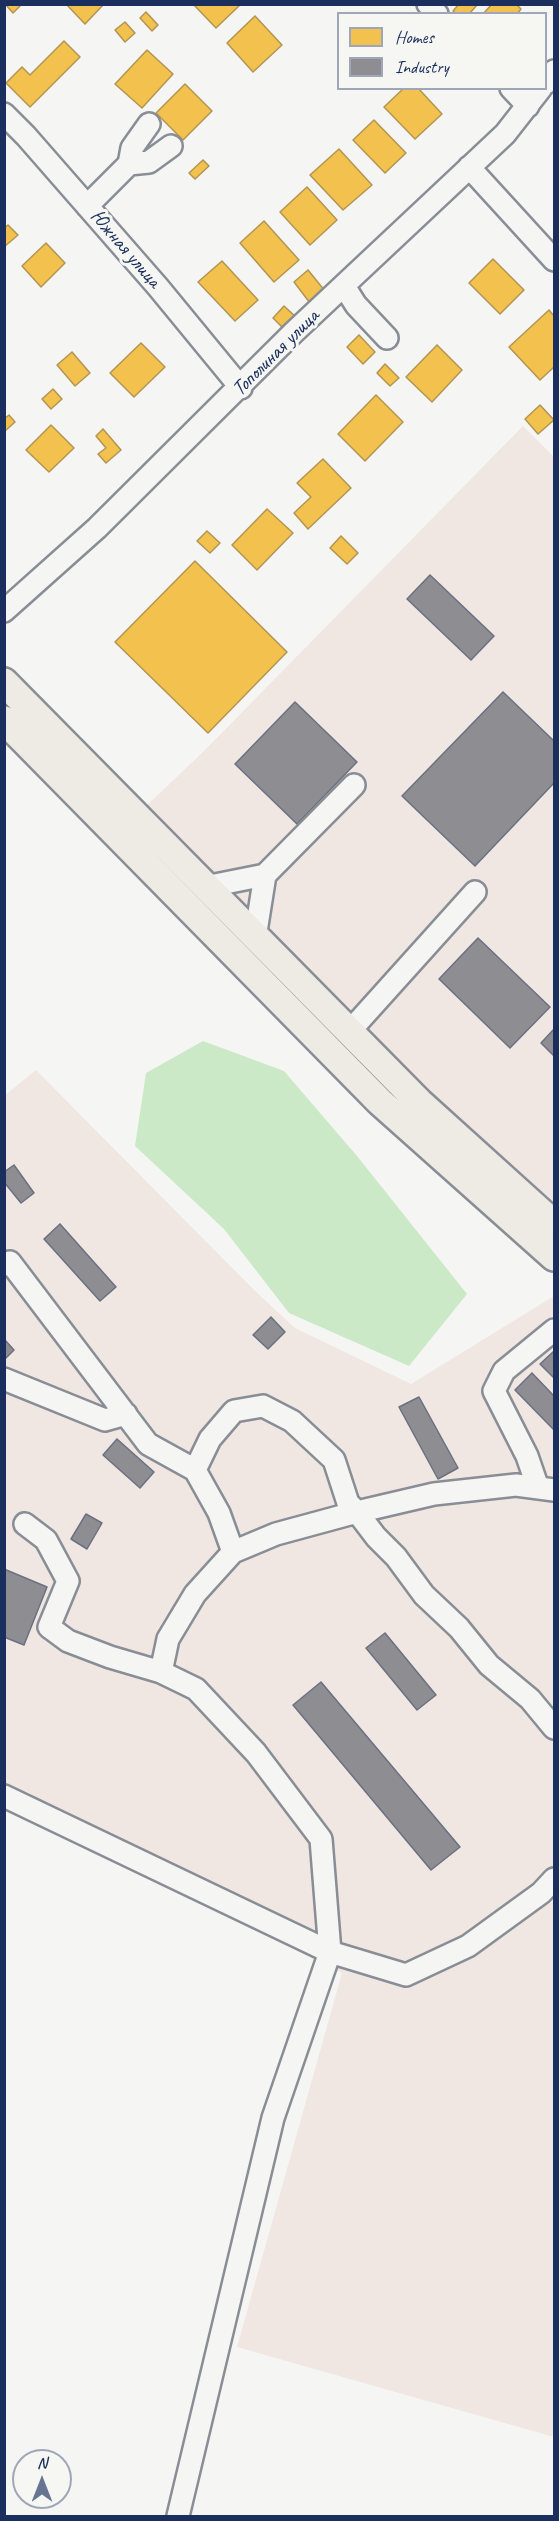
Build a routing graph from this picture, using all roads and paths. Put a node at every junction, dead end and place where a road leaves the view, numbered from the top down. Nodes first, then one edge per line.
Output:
1 (513, 90) edge
2 (540, 90) edge
3 (528, 106) junction
4 (4, 114) edge
5 (149, 124) dead end
6 (171, 146) dead end
7 (129, 164) junction
8 (469, 167) junction
9 (87, 206) junction
10 (555, 260) edge
11 (344, 286) junction
12 (387, 338) dead end
13 (241, 388) junction
14 (4, 611) edge
15 (4, 682) edge
16 (4, 720) edge
17 (354, 785) dead end
18 (265, 874) junction
19 (205, 887) junction
20 (475, 892) dead end
21 (255, 938) junction
22 (349, 1032) junction
23 (555, 1224) edge
24 (555, 1257) edge
25 (4, 1265) edge
26 (555, 1330) edge
27 (4, 1379) edge
28 (126, 1414) junction
29 (195, 1470) junction
30 (546, 1489) edge
31 (357, 1512) junction
32 (25, 1524) dead end
33 (233, 1552) junction
34 (161, 1672) junction
35 (555, 1728) edge
36 (4, 1796) edge
37 (555, 1879) edge
38 (330, 1952) junction
39 (178, 2517) edge

1 - 3 street
2 - 3 street, Тополиная улица
3 - 8 street, Тополиная улица
4 - 9 street, Южная улица
5 - 7 street
6 - 7 street
7 - 9 street
8 - 10 street
8 - 11 street, Тополиная улица
9 - 13 street, Южная улица
11 - 12 street
11 - 13 street, Тополиная улица
13 - 14 street, Тополиная улица
15 - 19 main road
16 - 24 main road
17 - 18 street
18 - 19 street
18 - 21 street
19 - 21 main road
20 - 22 street
21 - 22 main road
22 - 23 main road
25 - 28 street
26 - 30 street
27 - 28 street
28 - 29 street
29 - 31 street
29 - 33 street
30 - 31 street
31 - 33 street
31 - 35 street
32 - 34 street
33 - 34 street
34 - 38 street
36 - 38 street
37 - 38 street
38 - 39 street

